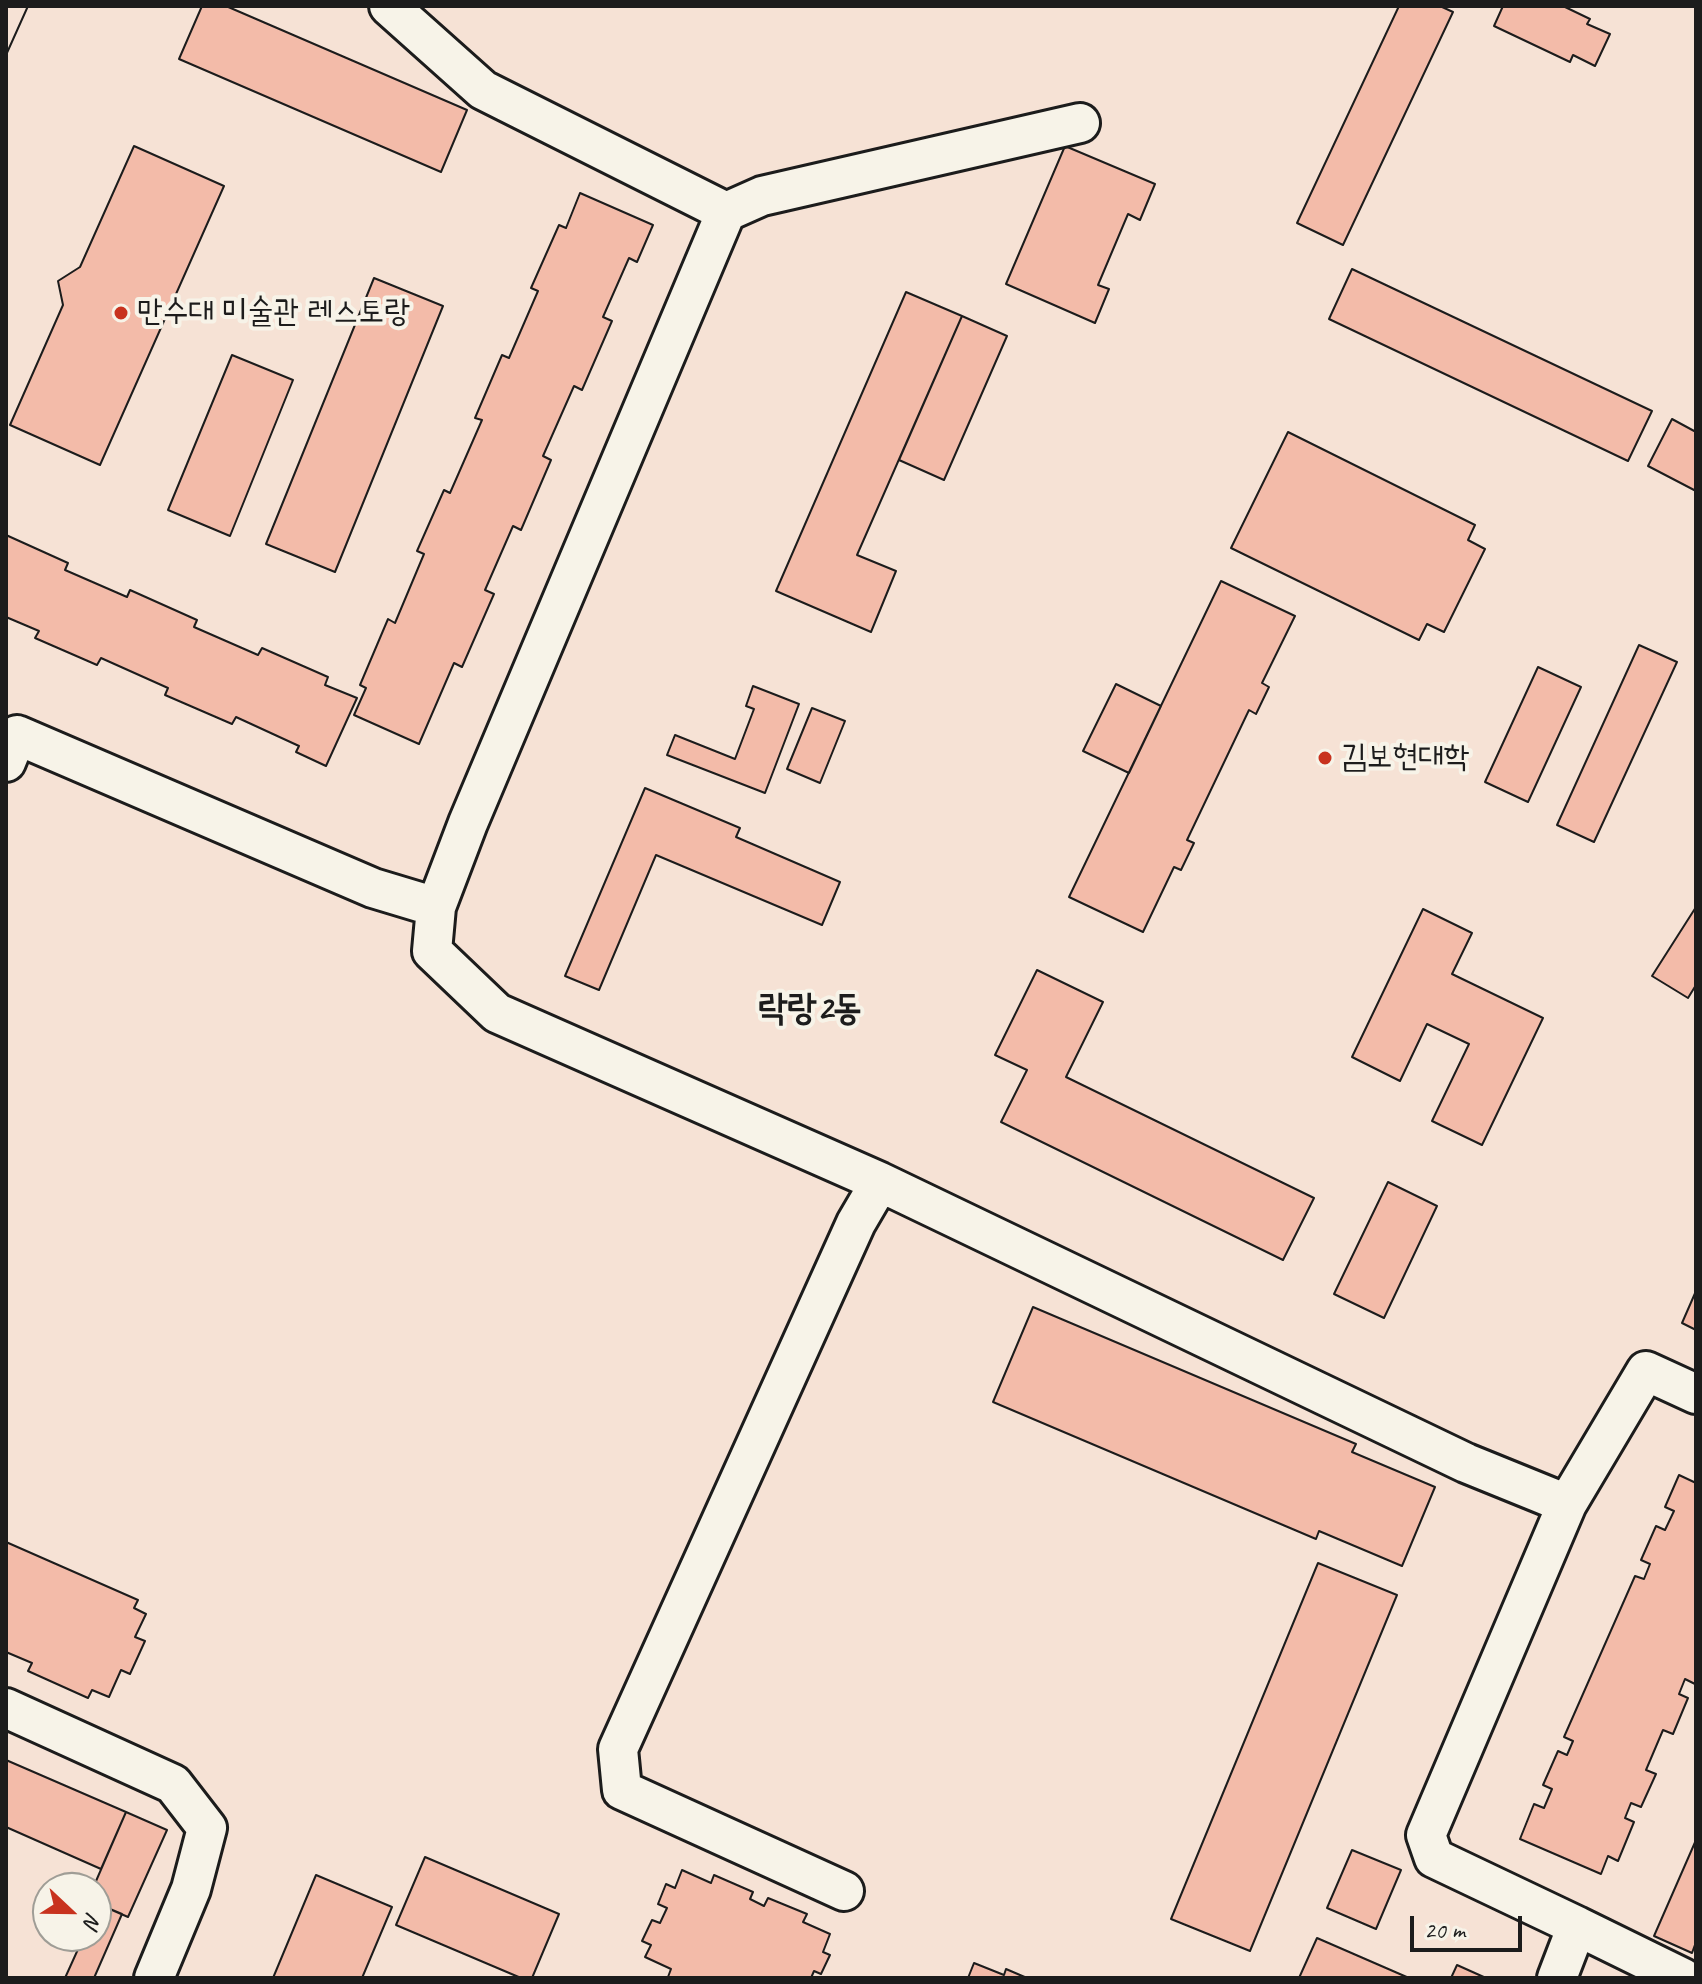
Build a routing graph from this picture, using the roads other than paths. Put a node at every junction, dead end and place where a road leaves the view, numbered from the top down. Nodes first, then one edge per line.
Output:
1 (389, 6) edge
2 (1080, 123) dead end
3 (726, 212) junction
4 (6, 762) edge
5 (436, 907) junction
6 (880, 1182) junction
7 (1696, 1394) edge
8 (1567, 1504) junction
9 (6, 1708) edge
10 (844, 1891) dead end
11 (1577, 1926) junction
12 (154, 1978) edge
13 (1557, 1978) edge
14 (1683, 1978) edge

1 - 3 street
2 - 3 street
3 - 5 street
4 - 5 street
5 - 6 street
6 - 8 street
6 - 10 street
7 - 8 street
8 - 11 street
9 - 12 street
11 - 13 street
11 - 14 street

